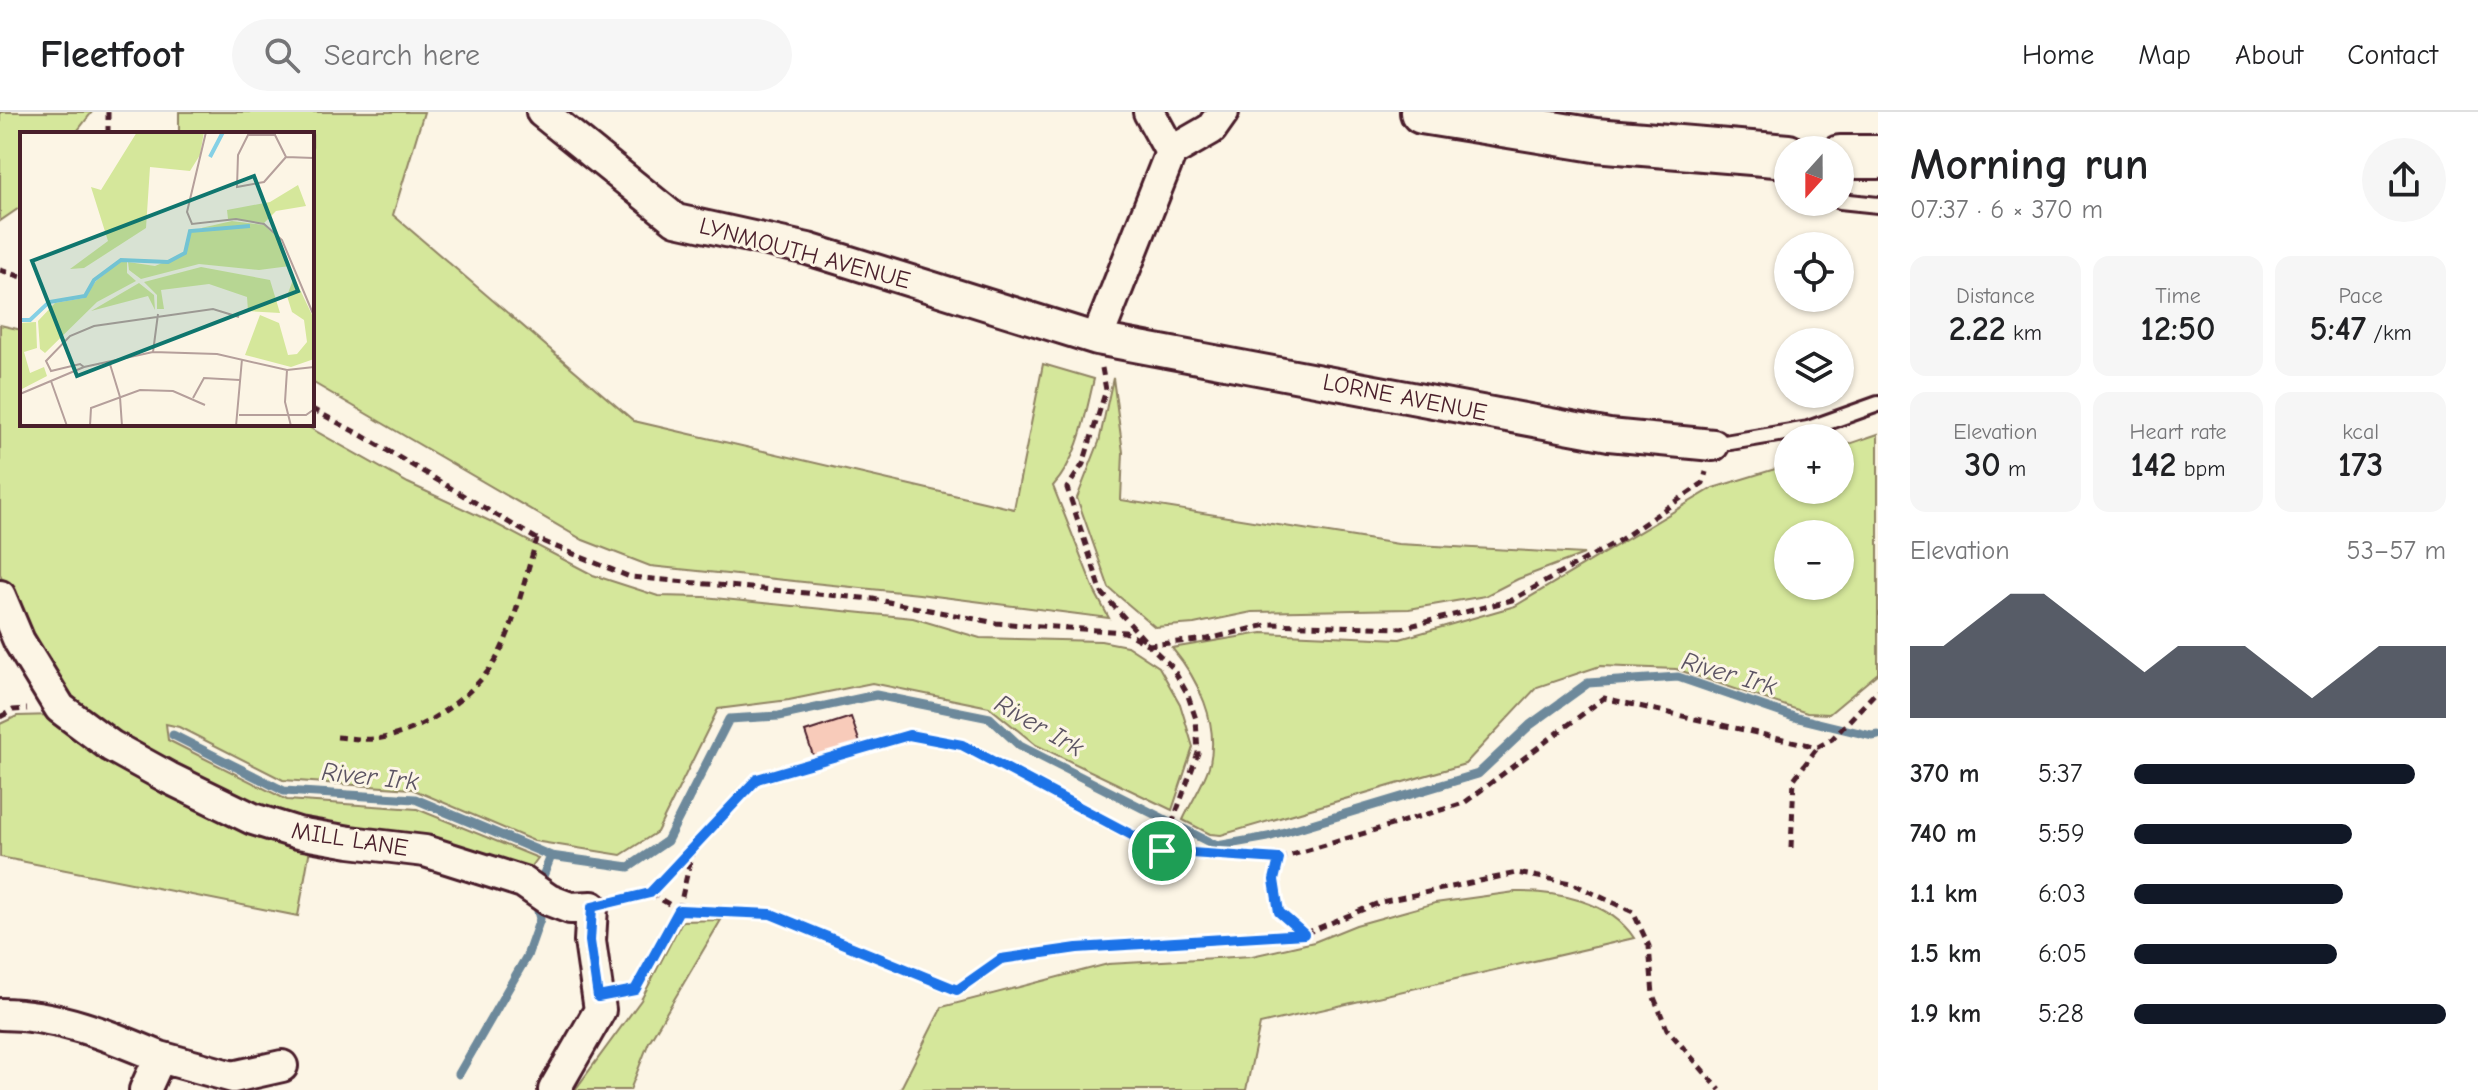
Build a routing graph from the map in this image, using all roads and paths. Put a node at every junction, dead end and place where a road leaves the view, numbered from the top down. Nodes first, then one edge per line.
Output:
1 (542, 112) edge
2 (1149, 112) edge
3 (1223, 112) edge
4 (1422, 112) edge
5 (1596, 126) edge
6 (1171, 152) junction
7 (1774, 154) edge
8 (1854, 157) edge
9 (1878, 157) edge
10 (1854, 202) edge
11 (1878, 205) edge
12 (0, 270) edge
13 (20, 276) edge
14 (1097, 339) junction
15 (1878, 404) edge
16 (314, 410) edge
17 (1713, 445) junction
18 (537, 539) junction
19 (0, 596) edge
20 (1149, 645) junction
21 (1878, 690) edge
22 (337, 737) dead end
23 (1818, 747) junction
24 (693, 847) junction
25 (1791, 848) dead end
26 (1162, 851) junction
27 (1279, 859) junction
28 (650, 893) junction
29 (592, 907) junction
30 (679, 910) junction
31 (1304, 934) junction
32 (598, 997) junction
33 (0, 1014) edge
34 (160, 1057) junction
35 (282, 1066) dead end
36 (145, 1090) edge
37 (554, 1090) edge
38 (1720, 1090) edge

1 - 14 street, LYNMOUTH AVENUE
2 - 6 street
3 - 6 street
4 - 5 main road
5 - 7 main road
6 - 14 street
8 - 9 main road
10 - 11 lane
12 - 13 path
14 - 17 street, LORNE AVENUE
14 - 20 path
15 - 17 lane
16 - 18 path
17 - 20 path
18 - 20 path
18 - 22 path
19 - 29 street, MILL LANE
20 - 26 path
21 - 23 path
23 - 25 path
23 - 27 path
24 - 26 path
24 - 28 path
24 - 30 path
26 - 27 path
27 - 31 path
28 - 29 path
28 - 30 path
29 - 32 street
30 - 31 path
30 - 32 path
31 - 38 path
32 - 37 street
33 - 34 street
34 - 35 street
34 - 36 street

